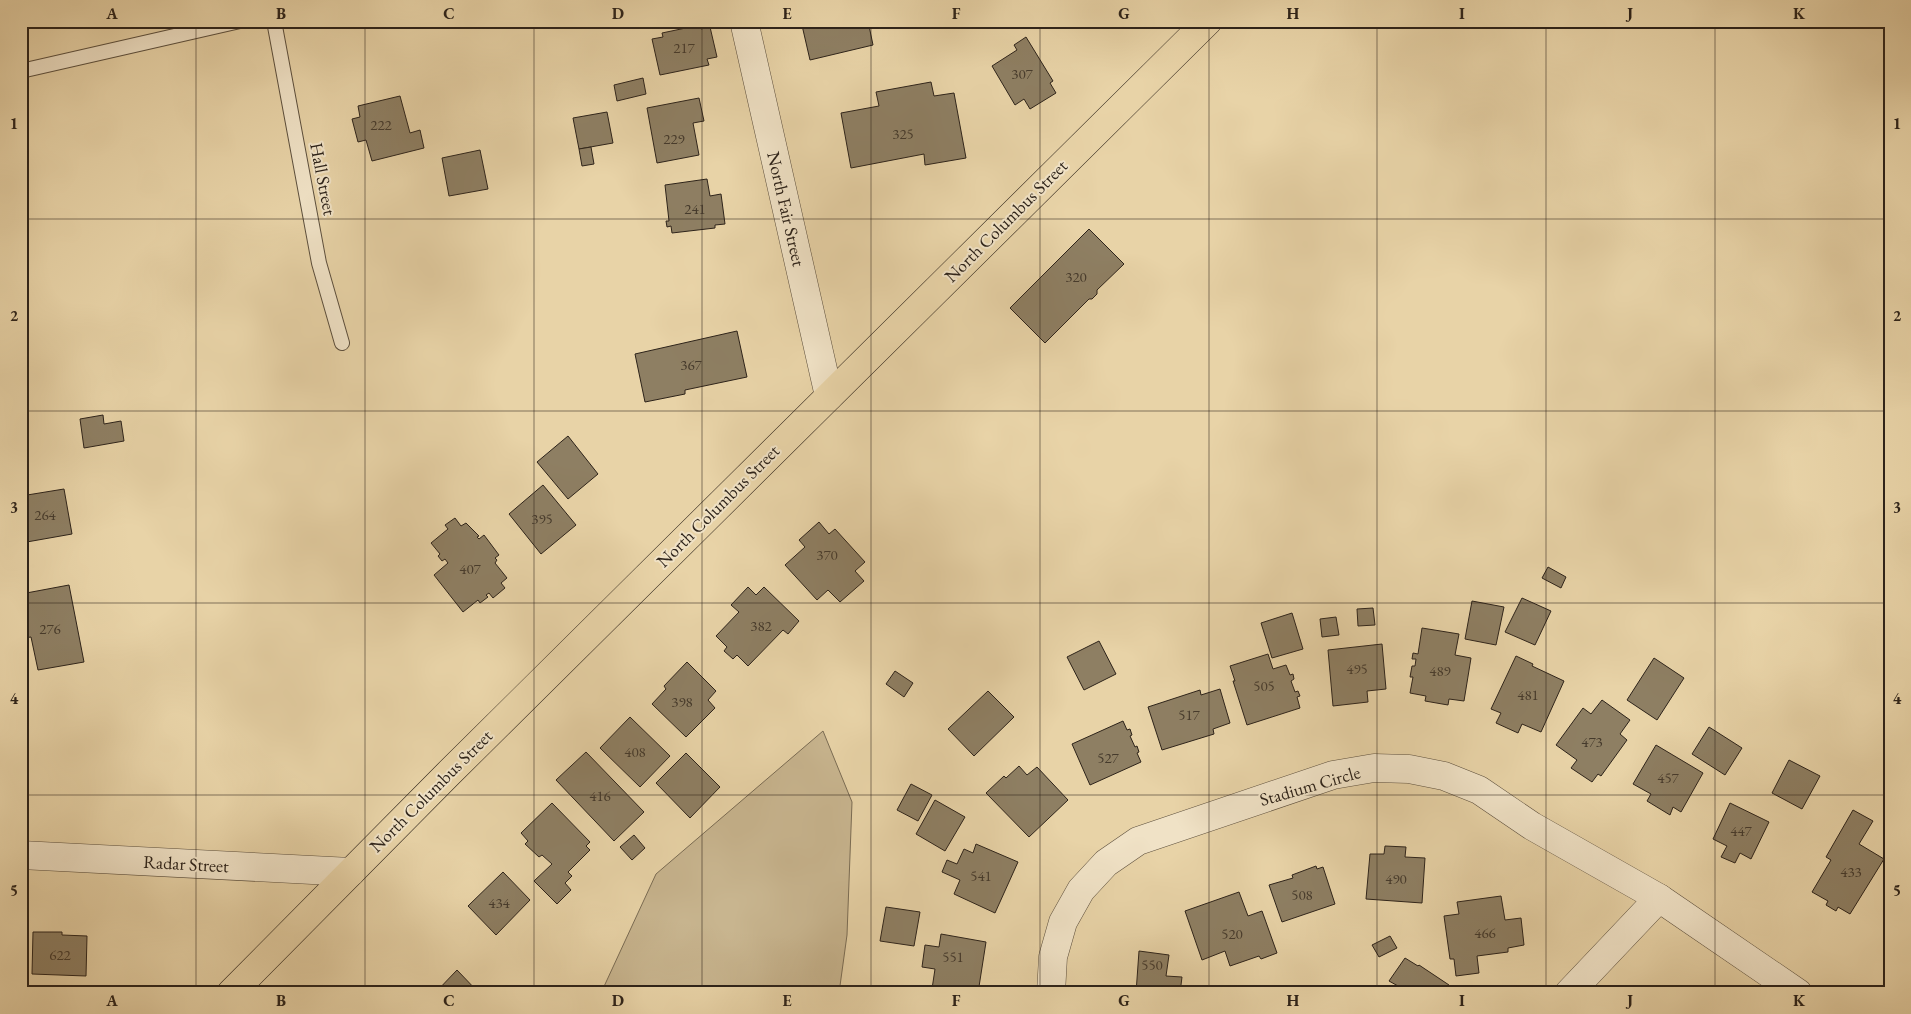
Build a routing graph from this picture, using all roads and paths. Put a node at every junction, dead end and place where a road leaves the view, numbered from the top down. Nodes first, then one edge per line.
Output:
1 (240, 21) edge
2 (274, 21) edge
3 (744, 21) edge
4 (1208, 21) edge
5 (21, 71) edge
6 (342, 342) dead end
7 (829, 396) junction
8 (21, 855) edge
9 (351, 872) junction
10 (1659, 898) junction
11 (231, 993) edge
12 (1051, 993) edge
13 (1569, 993) edge
14 (1798, 993) edge

1 - 5 lane
2 - 6 lane, Hall Street
3 - 7 street, North Fair Street
4 - 7 main road, North Columbus Street
7 - 9 main road, North Columbus Street
8 - 9 street, Radar Street
9 - 11 main road, North Columbus Street
10 - 12 street, Stadium Circle
10 - 13 street
10 - 14 street, Stadium Circle

